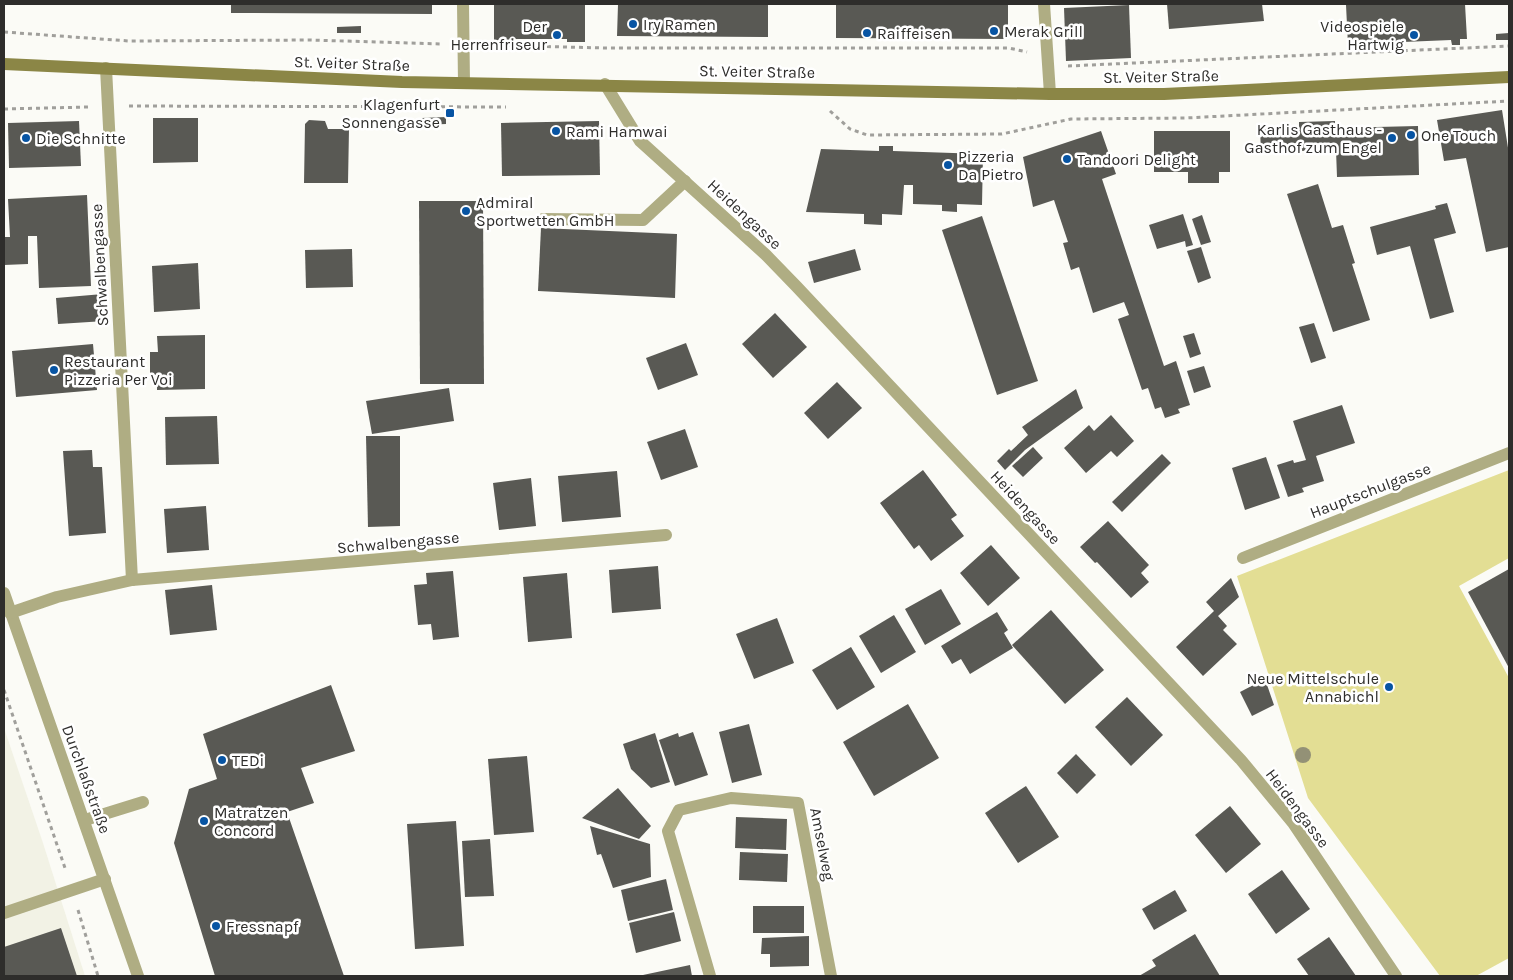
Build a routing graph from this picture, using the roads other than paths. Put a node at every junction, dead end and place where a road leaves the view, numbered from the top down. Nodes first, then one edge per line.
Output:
1 (463, 4) edge
2 (1044, 4) edge
3 (4, 64) edge
4 (106, 68) junction
5 (1509, 77) edge
6 (464, 83) junction
7 (605, 84) junction
8 (1050, 94) junction
9 (685, 181) junction
10 (543, 220) dead end
11 (1509, 453) edge
12 (666, 535) dead end
13 (1243, 558) dead end
14 (132, 580) junction
15 (4, 593) edge
16 (10, 613) junction
17 (144, 802) dead end
18 (85, 820) junction
19 (105, 878) junction
20 (4, 913) edge
21 (138, 976) edge
22 (710, 976) edge
23 (831, 976) edge
24 (1396, 976) edge

1 - 6 street
2 - 8 street
3 - 4 main road, St. Veiter Straße
4 - 6 main road, St. Veiter Straße
4 - 14 street, Schwalbengasse
5 - 8 main road, St. Veiter Straße
6 - 7 main road, St. Veiter Straße
7 - 8 main road, St. Veiter Straße
7 - 9 street, Heidengasse
9 - 10 street
9 - 24 street, Heidengasse
11 - 13 street, Hauptschulgasse
12 - 14 street, Schwalbengasse
14 - 16 street, Schwalbengasse
15 - 16 street, Durchlaßstraße
16 - 18 street, Durchlaßstraße
17 - 18 street
18 - 19 street, Durchlaßstraße
19 - 20 street
19 - 21 street, Durchlaßstraße
22 - 23 street, Amselweg

